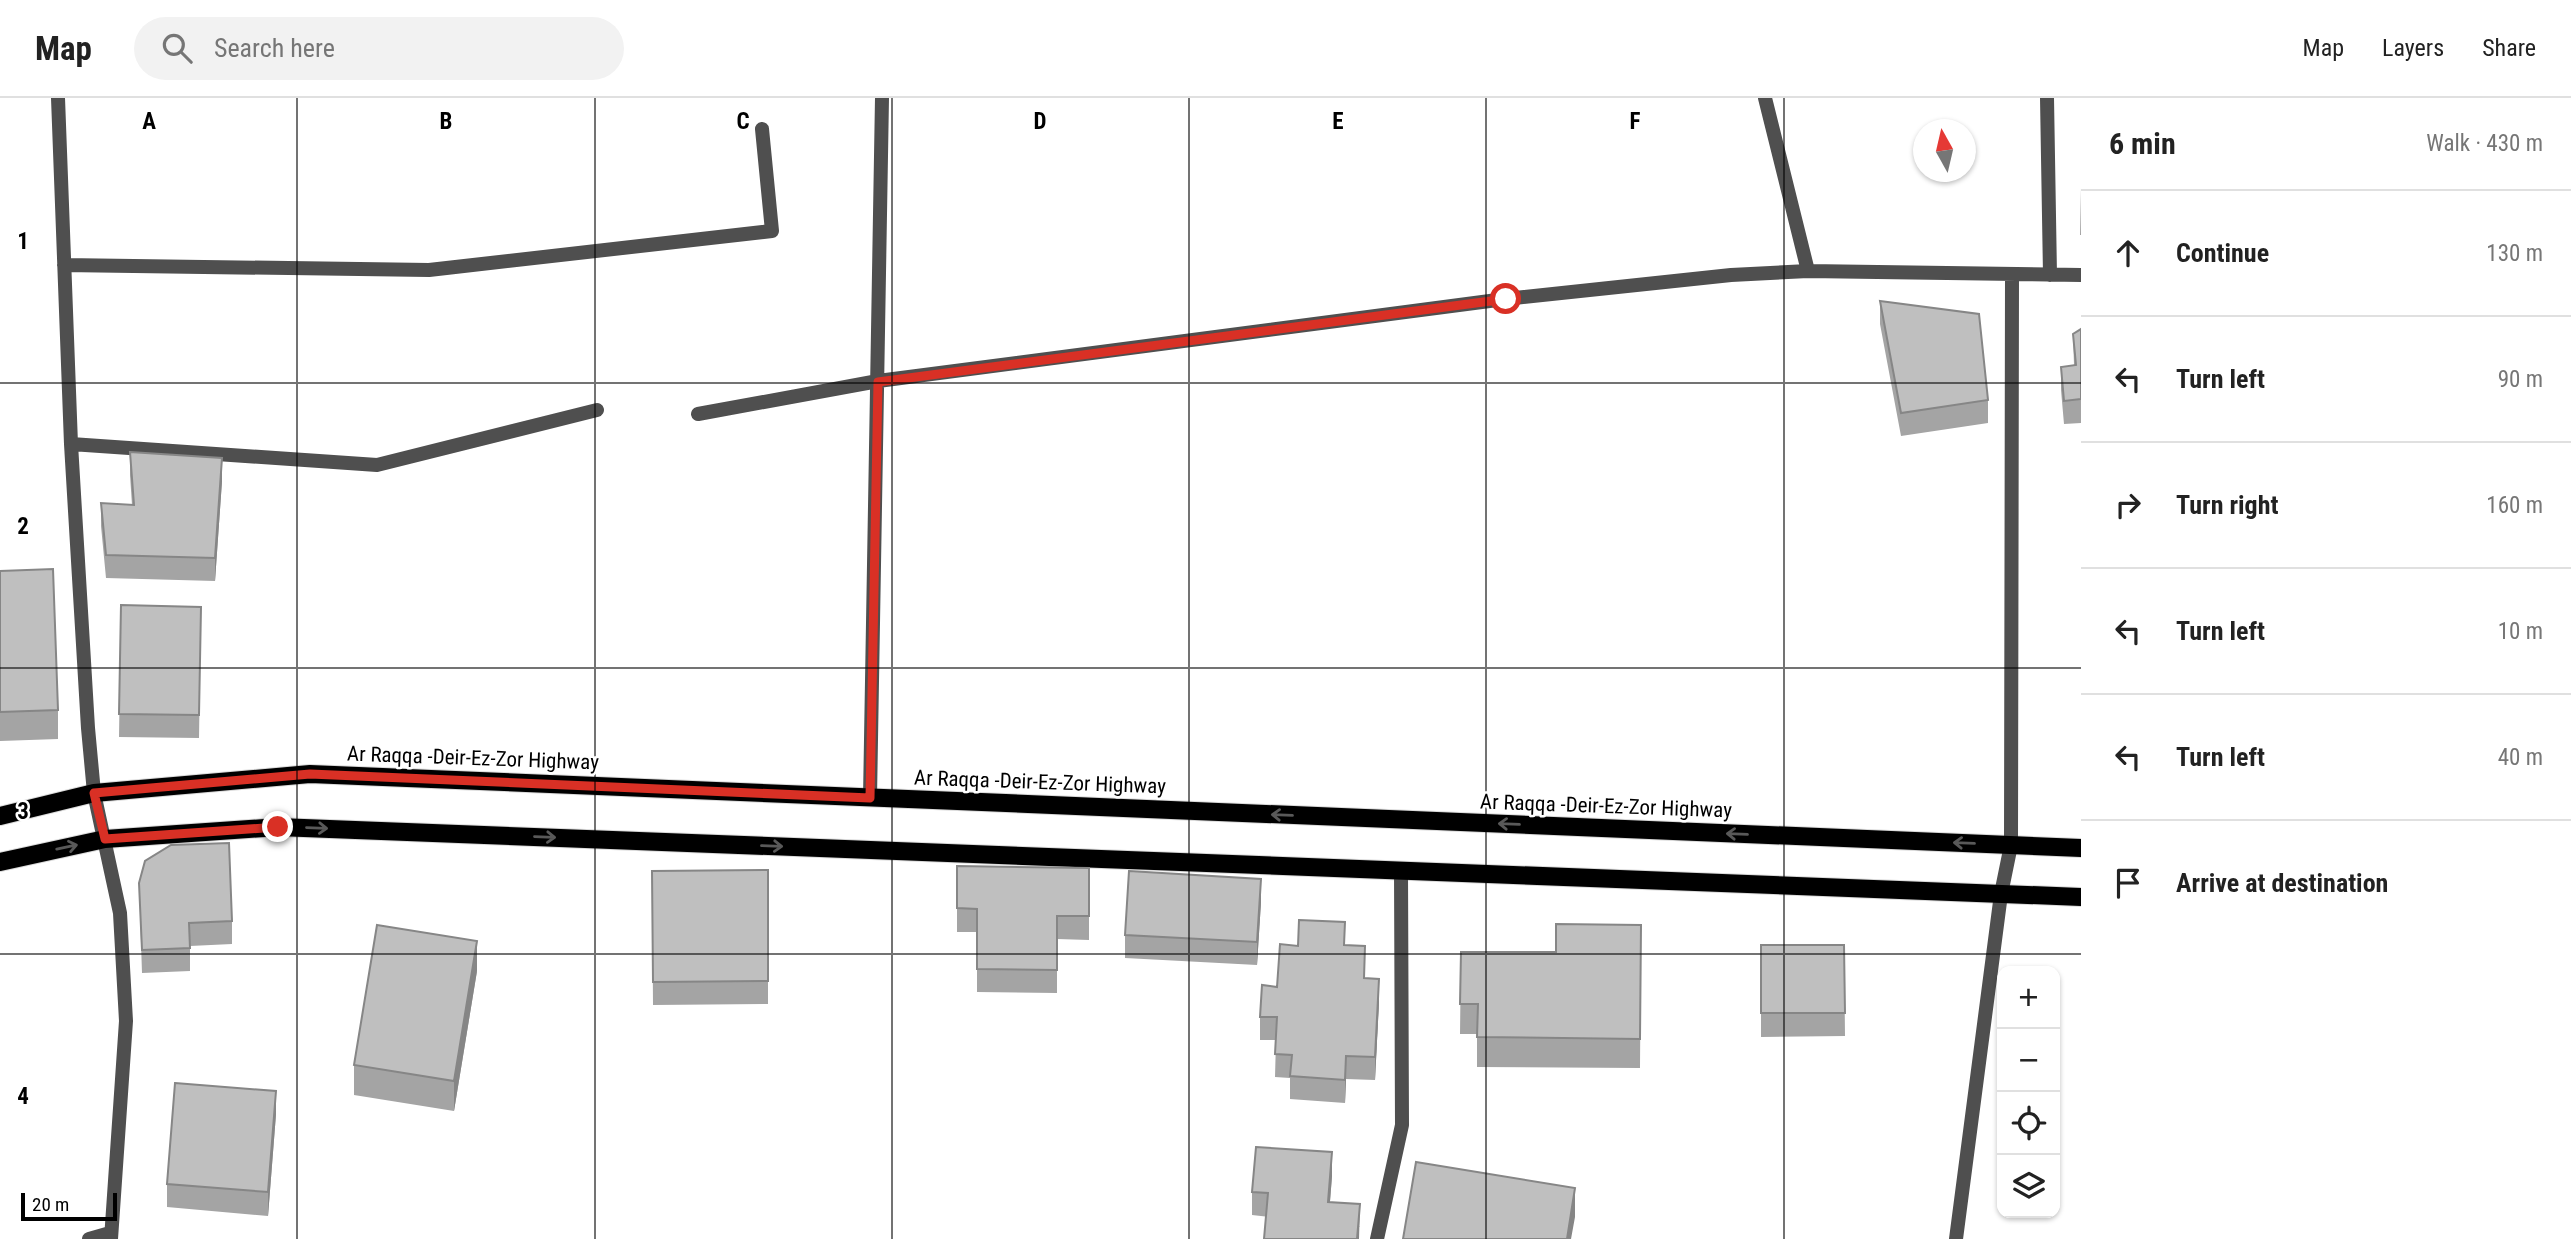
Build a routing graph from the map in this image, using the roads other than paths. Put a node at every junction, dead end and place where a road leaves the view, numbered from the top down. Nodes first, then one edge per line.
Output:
1 (58, 98) edge
2 (882, 98) edge
3 (1765, 98) edge
4 (2047, 98) edge
5 (762, 129) dead end
6 (64, 265) junction
7 (1808, 271) junction
8 (2012, 275) junction
9 (2050, 275) junction
10 (2081, 275) edge
11 (878, 382) junction
12 (597, 410) dead end
13 (698, 414) dead end
14 (71, 444) junction
15 (94, 793) junction
16 (870, 798) junction
17 (0, 816) edge
18 (105, 839) junction
19 (2011, 845) junction
20 (2081, 848) edge
21 (0, 862) edge
22 (1401, 871) junction
23 (2001, 894) junction
24 (2081, 897) edge
25 (110, 1236) edge
26 (89, 1239) edge
27 (1377, 1239) edge
28 (1956, 1239) edge

1 - 6 street
2 - 11 street
3 - 7 street
4 - 9 street
5 - 6 street
6 - 14 street
7 - 8 street
7 - 11 street
8 - 9 street
8 - 19 street
9 - 10 street
11 - 13 street
11 - 16 street
12 - 14 street
14 - 15 street
15 - 16 main road, Ar Raqqa -Deir-Ez-Zor Highway
15 - 17 main road, Ar Raqqa -Deir-Ez-Zor Highway
15 - 18 street
19 -> 16 main road, Ar Raqqa -Deir-Ez-Zor Highway
21 -> 18 main road
18 -> 22 main road
18 - 25 street
19 - 20 main road, Ar Raqqa -Deir-Ez-Zor Highway
19 - 23 street
22 - 23 main road
22 - 27 street
23 - 24 main road
23 - 28 street
25 - 26 street

